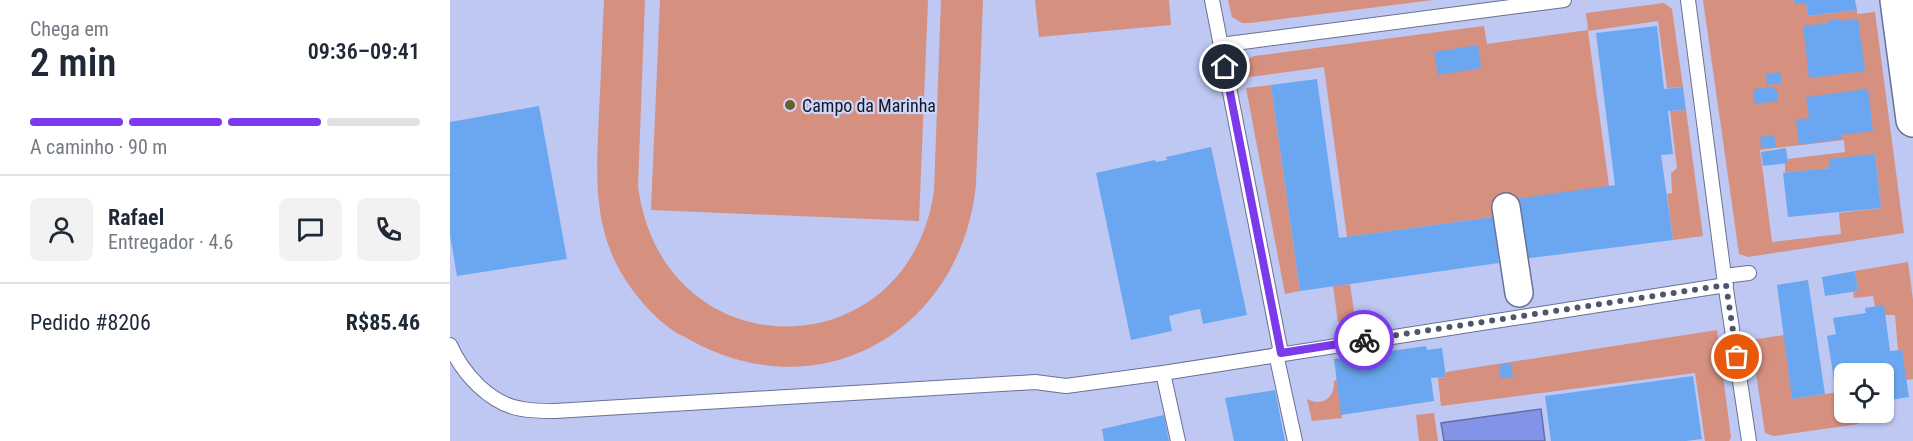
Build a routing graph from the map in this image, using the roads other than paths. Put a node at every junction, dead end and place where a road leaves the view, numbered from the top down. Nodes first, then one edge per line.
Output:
1 (1212, 0) edge
2 (1564, 0) edge
3 (1688, 0) edge
4 (1897, 0) edge
5 (1220, 45) junction
6 (1913, 120) edge
7 (1506, 207) dead end
8 (1749, 273) dead end
9 (1725, 281) junction
10 (1521, 305) junction
11 (450, 345) edge
12 (1279, 354) junction
13 (1163, 373) junction
14 (1178, 441) edge
15 (1295, 441) edge
16 (1749, 441) edge

1 - 5 lane
2 - 5 lane
3 - 9 lane
4 - 6 street
5 - 12 lane
7 - 10 street
8 - 9 lane
9 - 10 lane
9 - 16 lane
10 - 12 lane
11 - 13 lane
12 - 13 lane
12 - 15 lane
13 - 14 lane

